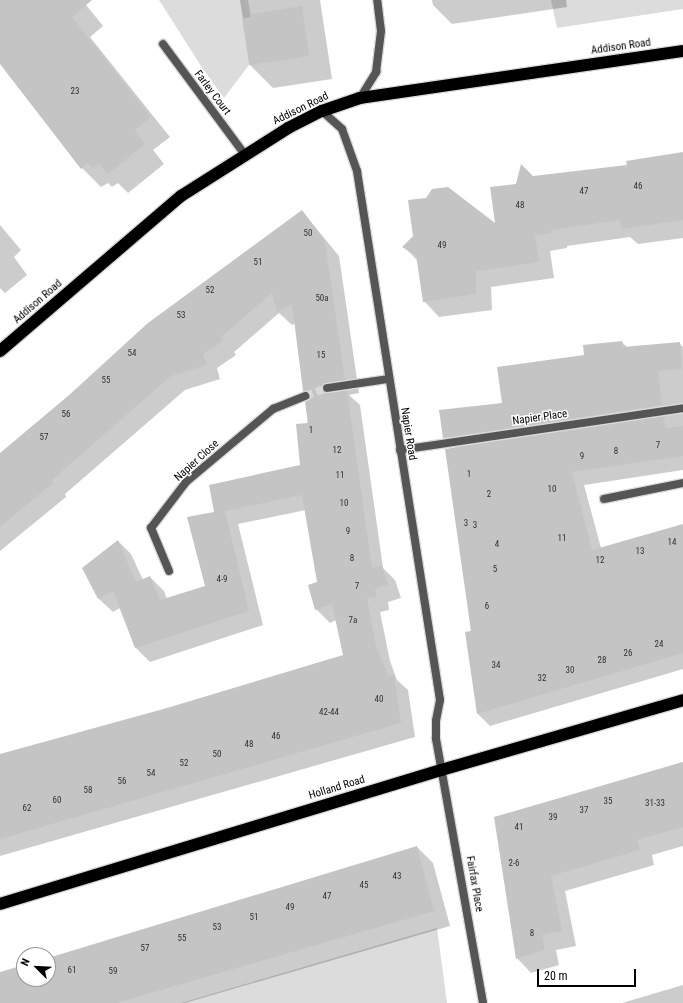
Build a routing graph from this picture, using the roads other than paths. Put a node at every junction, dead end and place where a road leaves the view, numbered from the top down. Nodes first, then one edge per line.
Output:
1 (377, 0) edge
2 (162, 44) dead end
3 (683, 51) edge
4 (360, 98) junction
5 (322, 111) junction
6 (245, 155) junction
7 (0, 352) edge
8 (388, 380) junction
9 (327, 388) tunnel mouth
10 (305, 396) tunnel mouth
11 (683, 408) edge
12 (400, 450) junction
13 (683, 483) edge
14 (604, 499) dead end
15 (169, 571) dead end
16 (683, 700) edge
17 (441, 770) junction
18 (0, 904) edge
19 (483, 1003) edge

1 - 4 street
2 - 6 street, Farley Court
3 - 4 highway, Addison Road
4 - 5 highway, Addison Road
5 - 6 highway, Addison Road
5 - 8 street, Napier Road
6 - 7 highway, Addison Road
8 - 9 street
8 - 12 street, Napier Road
10 - 15 street, Napier Close
11 - 12 street, Napier Place
12 - 17 street, Napier Road
13 - 14 street
16 - 17 highway, Holland Road
17 - 18 highway, Holland Road
17 - 19 street, Fairfax Place

